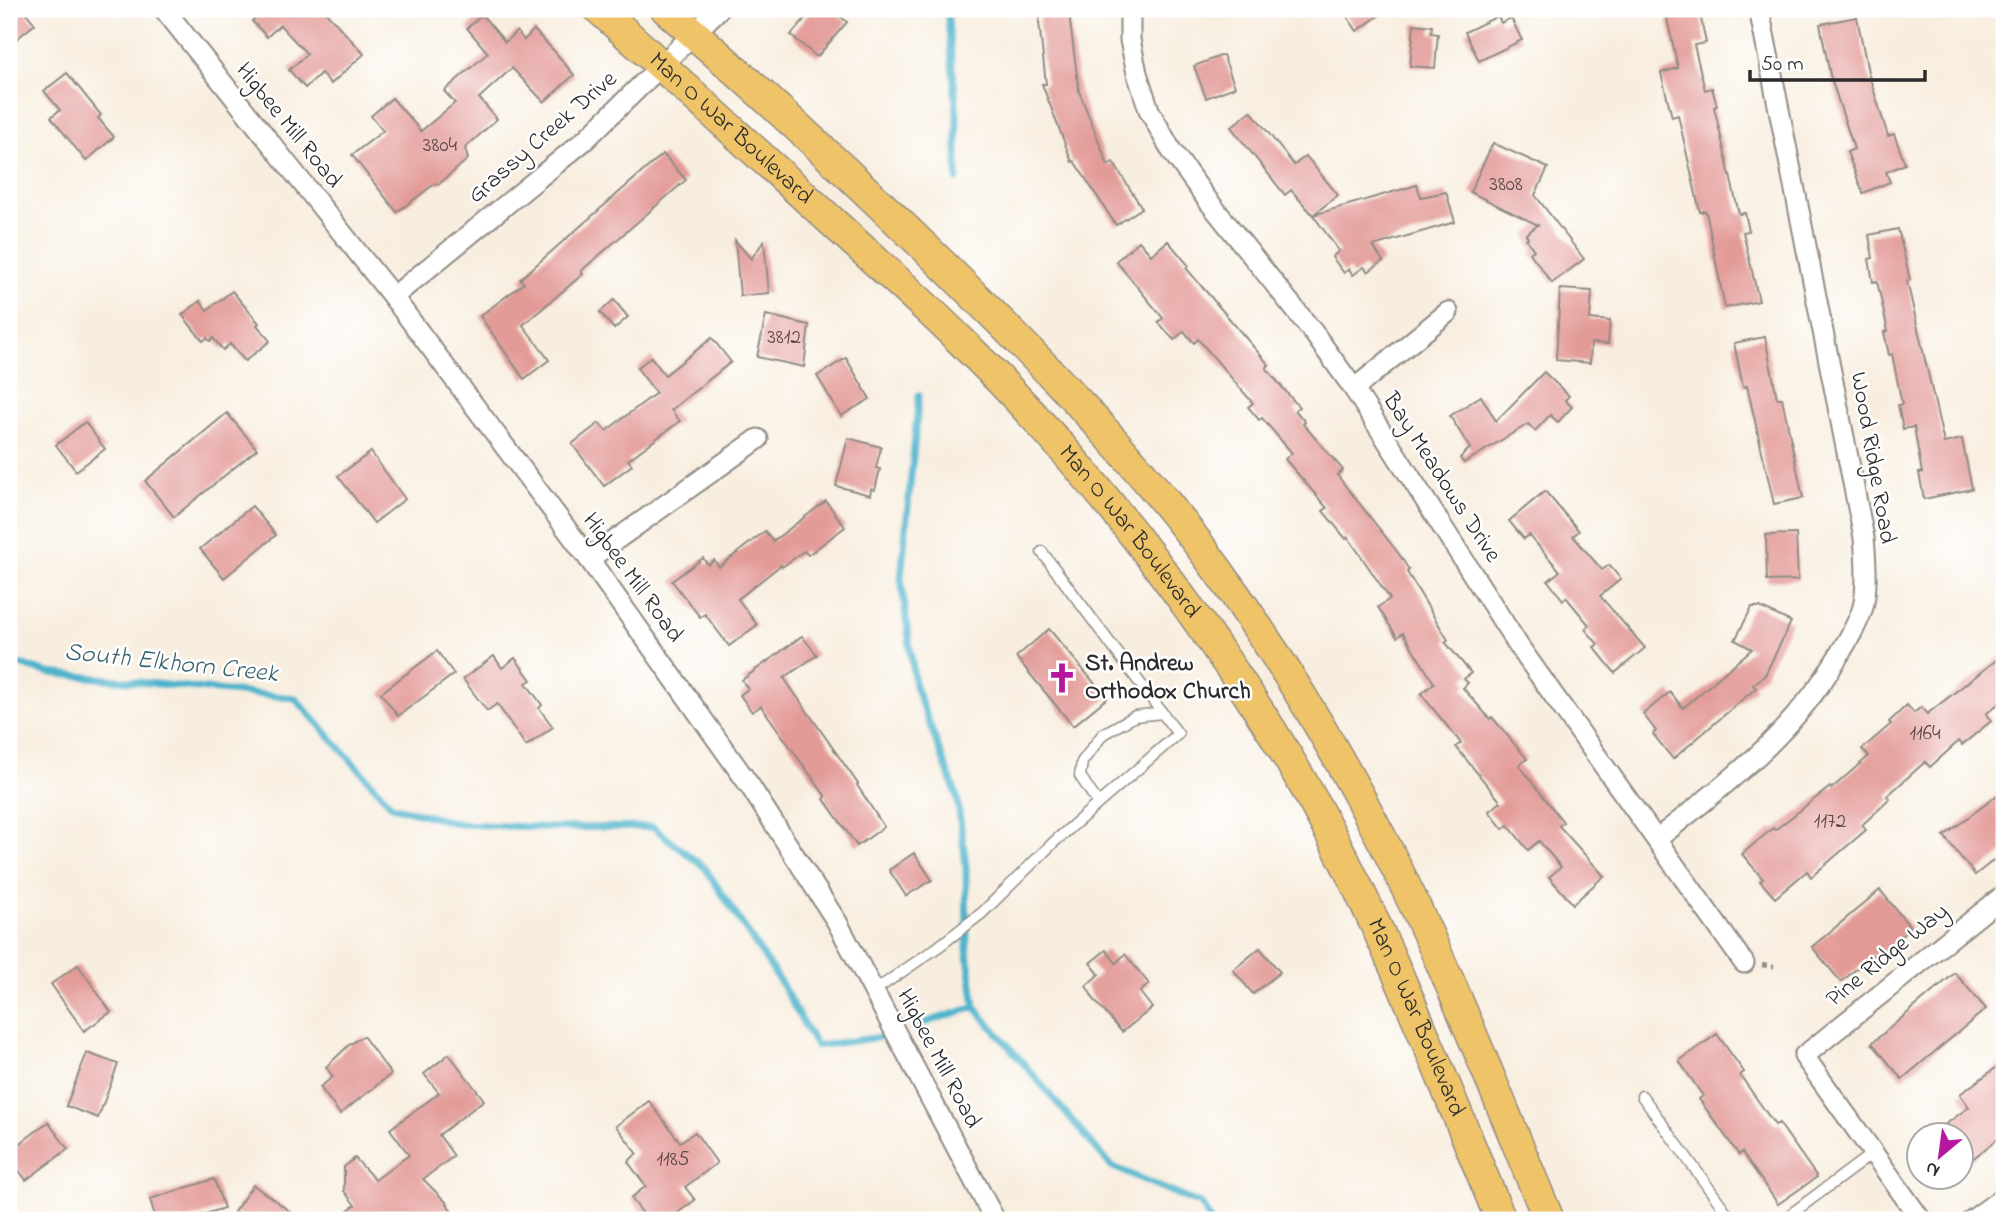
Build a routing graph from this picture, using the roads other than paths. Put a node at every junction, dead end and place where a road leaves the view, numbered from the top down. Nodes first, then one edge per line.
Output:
1 (164, 9) edge
2 (599, 9) edge
3 (666, 9) edge
4 (719, 9) edge
5 (1130, 9) edge
6 (1759, 9) edge
7 (694, 33) junction
8 (663, 66) junction
9 (393, 297) junction
10 (1448, 312) dead end
11 (1354, 389) junction
12 (758, 439) dead end
13 (1042, 552) dead end
14 (589, 559) junction
15 (1162, 713) junction
16 (1098, 803) junction
17 (1657, 839) junction
18 (2004, 895) edge
19 (1744, 963) dead end
20 (874, 991) junction
21 (1642, 1096) dead end
22 (1873, 1153) junction
23 (2004, 1196) edge
24 (996, 1220) edge
25 (1501, 1220) edge
26 (1549, 1220) edge
27 (1732, 1220) edge
28 (1783, 1220) edge
29 (1921, 1220) edge
30 (1972, 1220) edge

1 - 9 street, Higbee Mill Road
2 - 8 main road, Man O War Boulevard
3 - 7 main road, Man O War Boulevard
4 - 7 street, Grassy Creek Drive
5 - 11 street, Bay Meadows Drive
6 - 17 street, Wood Ridge Road
7 - 8 street, Grassy Creek Drive
7 - 26 main road, Man O War Boulevard
8 - 9 street, Grassy Creek Drive
8 - 25 main road, Man O War Boulevard
9 - 14 street, Higbee Mill Road
10 - 11 street
11 - 17 street, Bay Meadows Drive
12 - 14 street
13 - 15 lane
14 - 20 street, Higbee Mill Road
15 - 16 lane
15 - 16 lane
16 - 20 lane
17 - 19 street, Bay Meadows Drive
18 - 22 street, Pine Ridge Way
20 - 24 street, Higbee Mill Road
21 - 27 lane
22 - 28 lane
22 - 29 street
23 - 30 street

